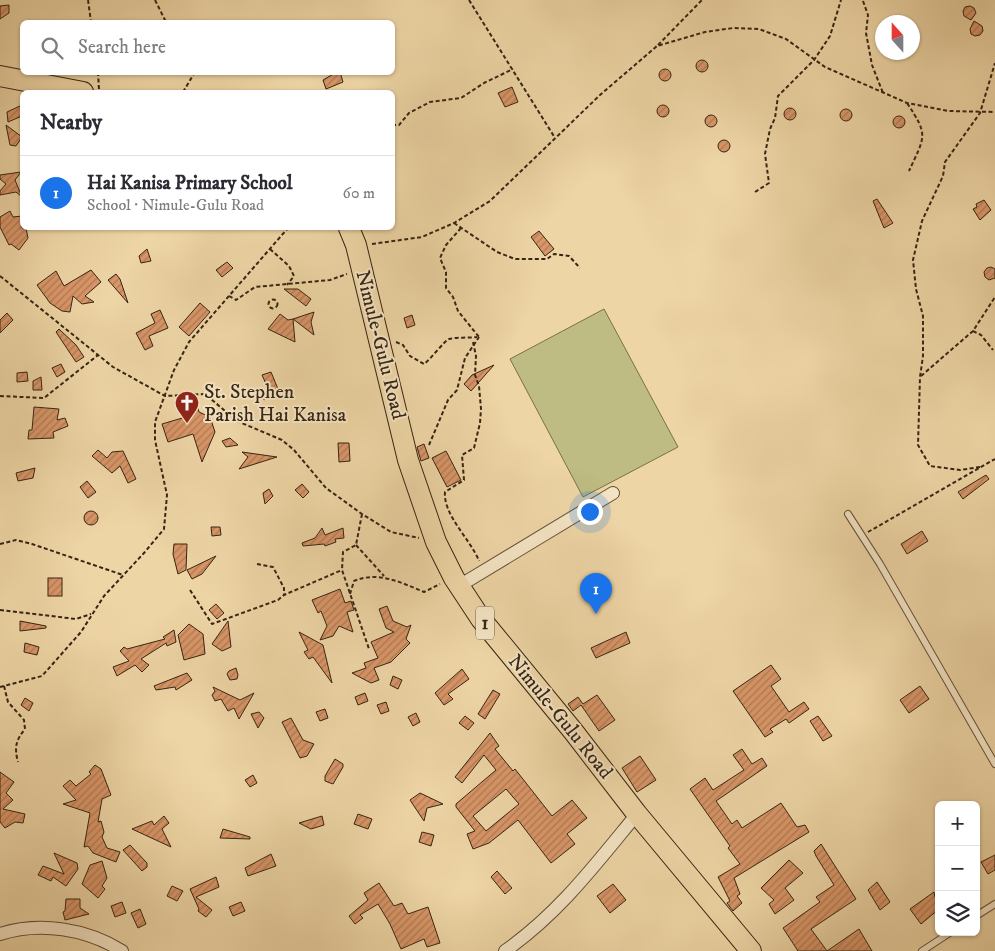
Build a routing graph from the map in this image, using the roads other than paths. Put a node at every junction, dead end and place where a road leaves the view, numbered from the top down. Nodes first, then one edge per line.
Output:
1 (0, 76) edge
2 (73, 90) edge
3 (352, 236) edge
4 (613, 493) dead end
5 (848, 514) dead end
6 (456, 582) junction
7 (995, 764) edge
8 (637, 814) junction
9 (995, 904) edge
10 (980, 913) edge
11 (0, 934) edge
12 (945, 936) edge
13 (509, 949) edge
14 (122, 951) edge
15 (751, 951) edge
16 (922, 951) edge

1 - 2 main road
3 - 6 main road, Nimule-Gulu Road / 1
4 - 6 street
5 - 7 lane
6 - 8 main road, Nimule-Gulu Road / 1
8 - 13 street
8 - 15 main road, Nimule-Gulu Road / 1
9 - 10 lane
11 - 14 street
12 - 16 lane

